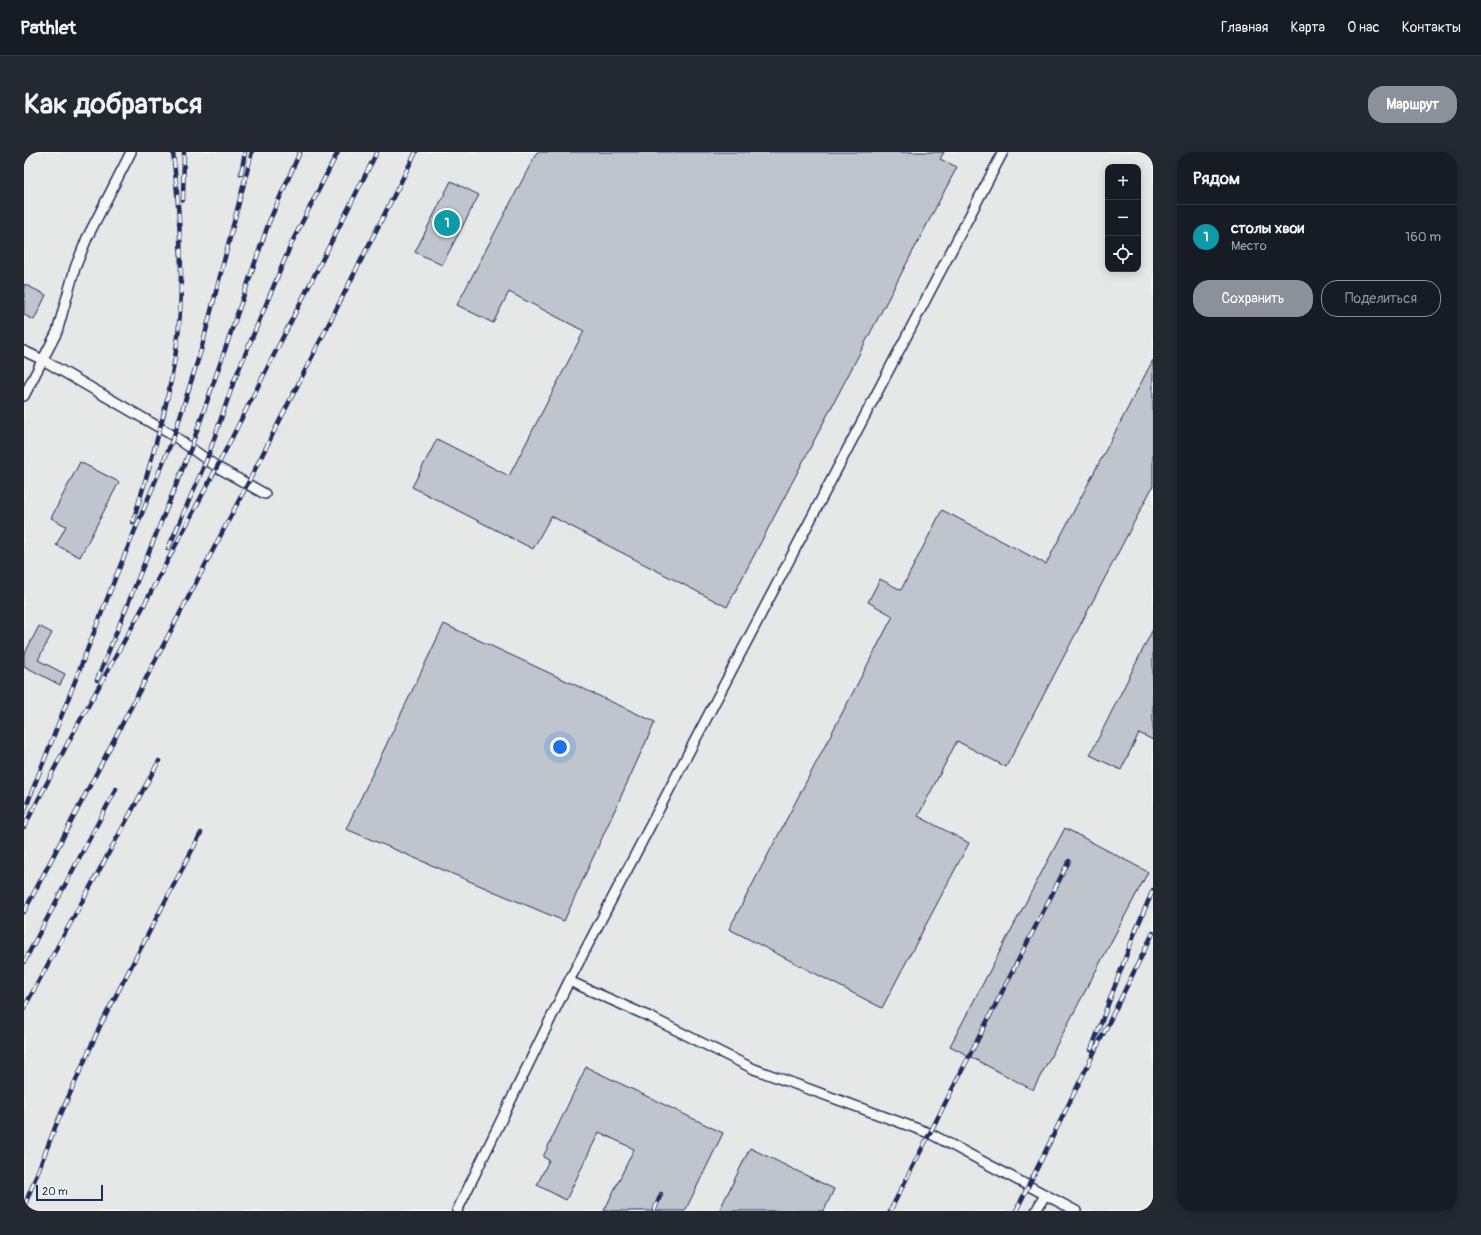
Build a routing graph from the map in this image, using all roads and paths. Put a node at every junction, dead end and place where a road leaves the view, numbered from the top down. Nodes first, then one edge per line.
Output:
1 (131, 152) edge
2 (1003, 152) edge
3 (24, 351) edge
4 (43, 360) junction
5 (24, 396) edge
6 (265, 494) dead end
7 (569, 981) junction
8 (1044, 1195) junction
9 (456, 1211) edge
10 (1036, 1211) edge
11 (1076, 1211) edge

1 - 4 lane
2 - 7 lane
3 - 4 lane
4 - 5 lane
4 - 6 lane
7 - 8 lane
7 - 9 lane
8 - 10 lane
8 - 11 lane

